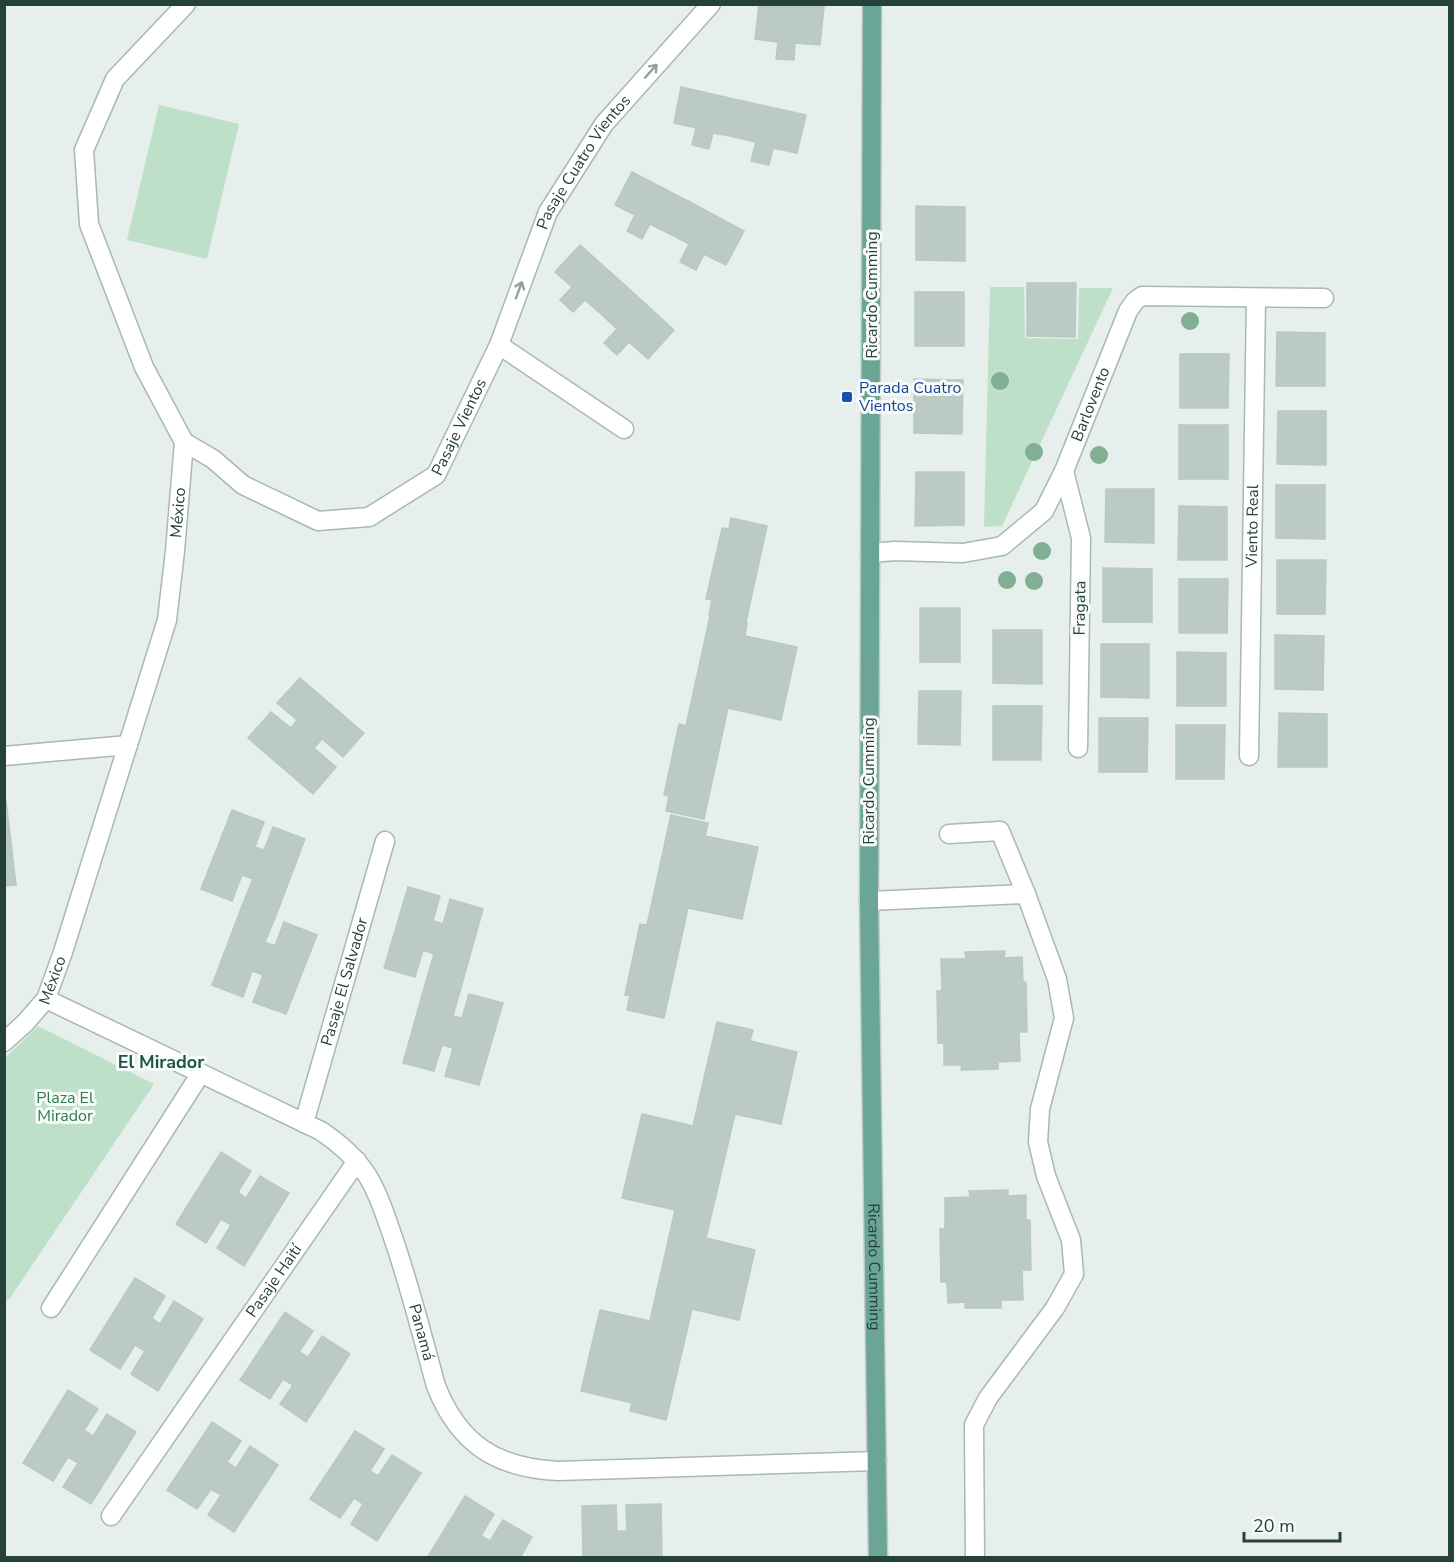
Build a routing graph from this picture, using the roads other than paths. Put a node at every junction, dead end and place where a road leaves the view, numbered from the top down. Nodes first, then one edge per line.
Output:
1 (186, 4) edge
2 (711, 4) edge
3 (872, 4) edge
4 (1256, 298) junction
5 (1324, 298) dead end
6 (499, 345) junction
7 (624, 429) dead end
8 (183, 442) junction
9 (1064, 471) junction
10 (870, 553) junction
11 (128, 745) junction
12 (1078, 748) dead end
13 (4, 756) edge
14 (1249, 756) dead end
15 (949, 834) dead end
16 (385, 841) dead end
17 (1026, 894) junction
18 (869, 901) junction
19 (46, 999) junction
20 (4, 1042) edge
21 (201, 1073) junction
22 (304, 1123) junction
23 (357, 1161) junction
24 (51, 1308) dead end
25 (877, 1461) junction
26 (111, 1516) dead end
27 (878, 1557) edge
28 (975, 1557) edge

1 - 8 street
6 -> 2 street, Pasaje Cuatro Vientos
3 - 10 main road, Ricardo Cumming
4 - 5 street, Barlovento
4 - 9 street, Barlovento
4 - 14 street, Viento Real
6 - 7 street
6 - 8 street, Pasaje Vientos
8 - 11 street, México
9 - 10 street, Barlovento
9 - 12 street, Fragata
10 - 18 main road, Ricardo Cumming
11 - 13 street
11 - 19 street, México
15 - 17 street
16 - 22 street, Pasaje El Salvador
17 - 18 street
17 - 28 street
18 - 25 main road, Ricardo Cumming
19 - 20 street, México
19 - 21 street, Panamá
21 - 22 street, Panamá
21 - 24 street
22 - 23 street, Panamá
23 - 25 street, Panamá
23 - 26 street, Pasaje Haití
25 - 27 main road, Ricardo Cumming

